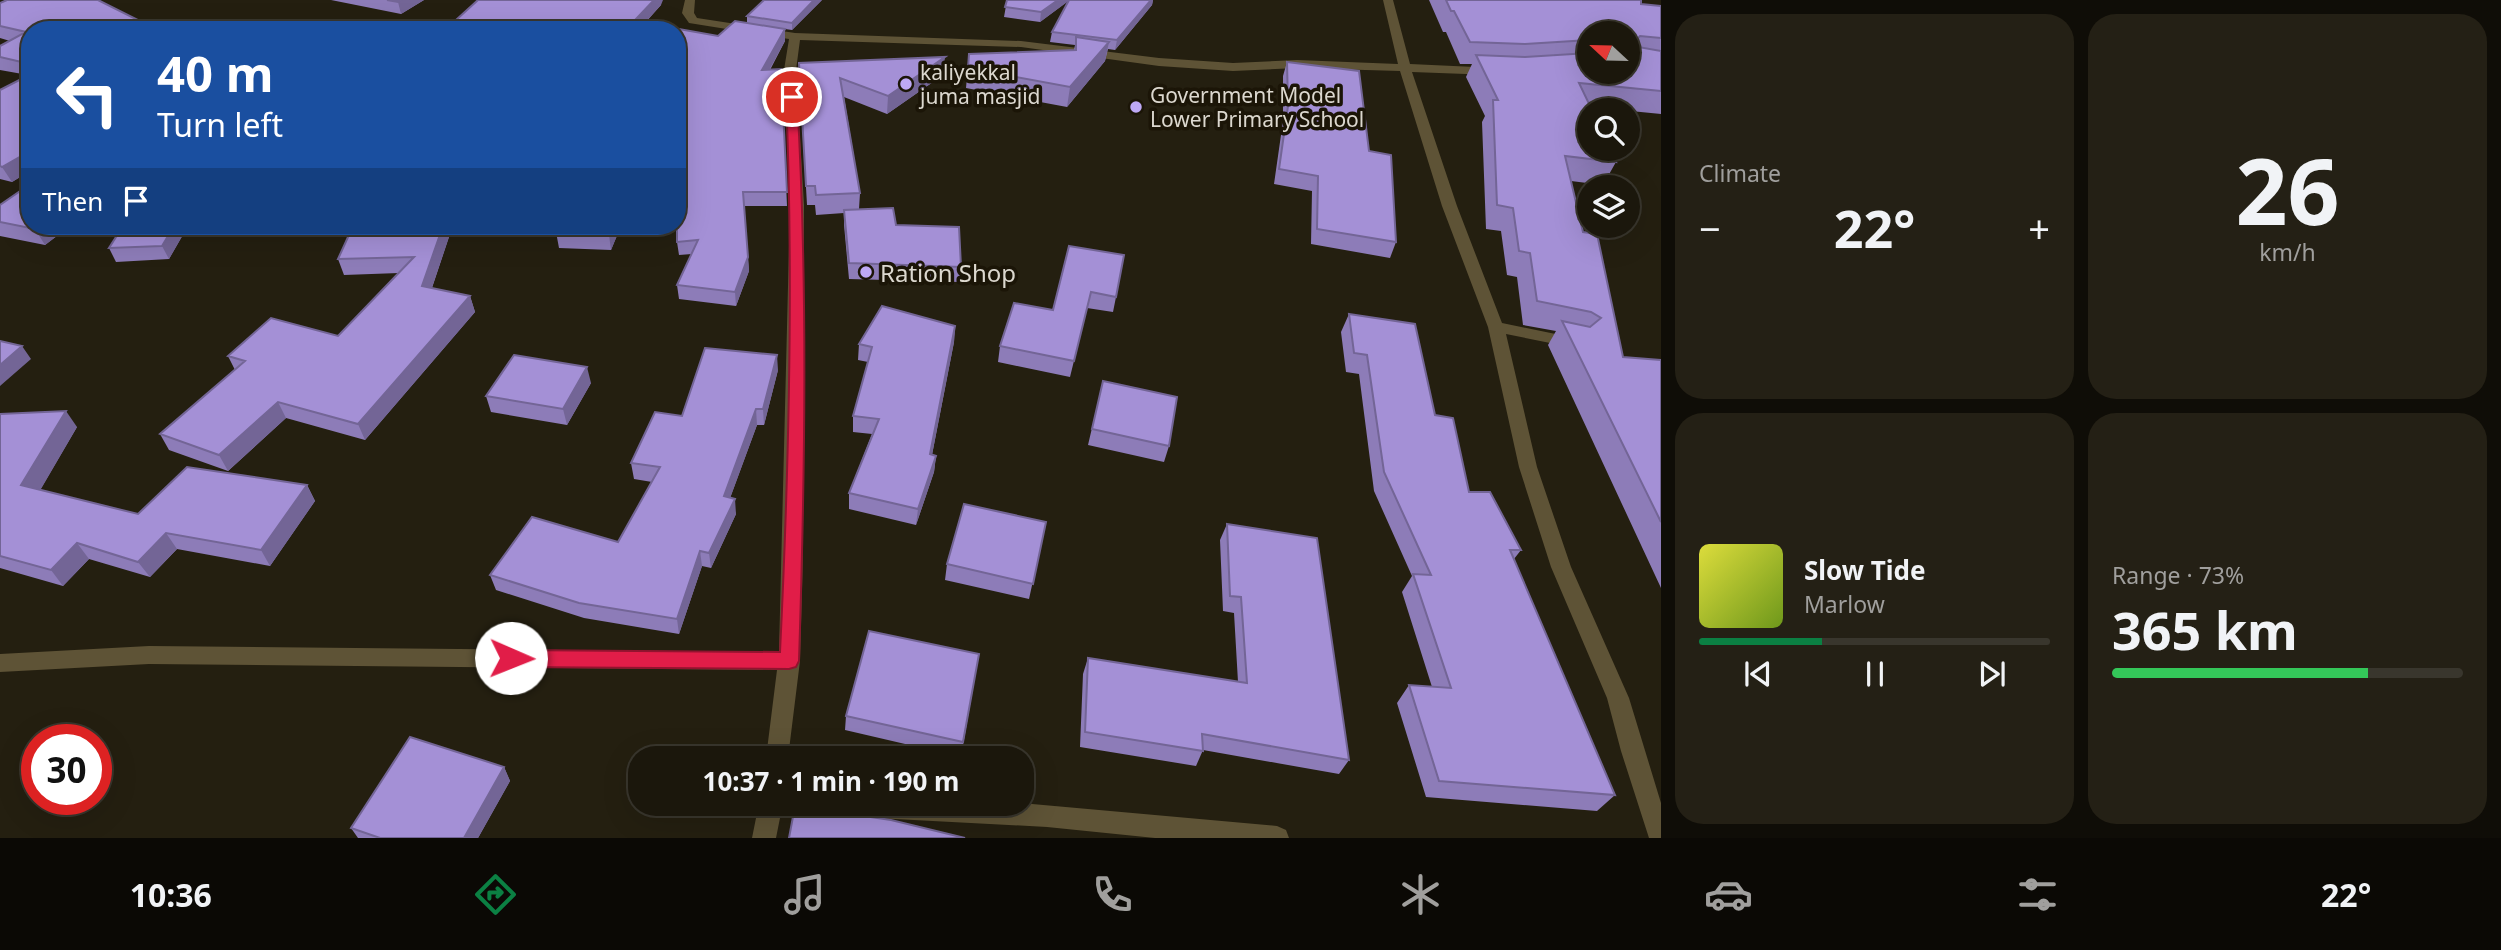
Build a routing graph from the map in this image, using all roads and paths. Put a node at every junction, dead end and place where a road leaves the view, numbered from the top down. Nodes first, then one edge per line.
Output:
1 (690, 0) edge
2 (1388, 0) edge
3 (795, 36) junction
4 (1403, 68) junction
5 (1501, 72) edge
6 (1496, 327) junction
7 (1575, 344) edge
8 (789, 661) junction
9 (0, 663) edge
10 (778, 746) edge
11 (1034, 815) edge
12 (768, 816) edge
13 (764, 838) edge
14 (1277, 838) edge
15 (1661, 838) edge

1 - 3 street
2 - 4 street
3 - 4 street
3 - 8 street
4 - 5 street
4 - 6 street
6 - 7 street
6 - 15 street
8 - 9 street
8 - 10 street
11 - 14 street
12 - 13 street

